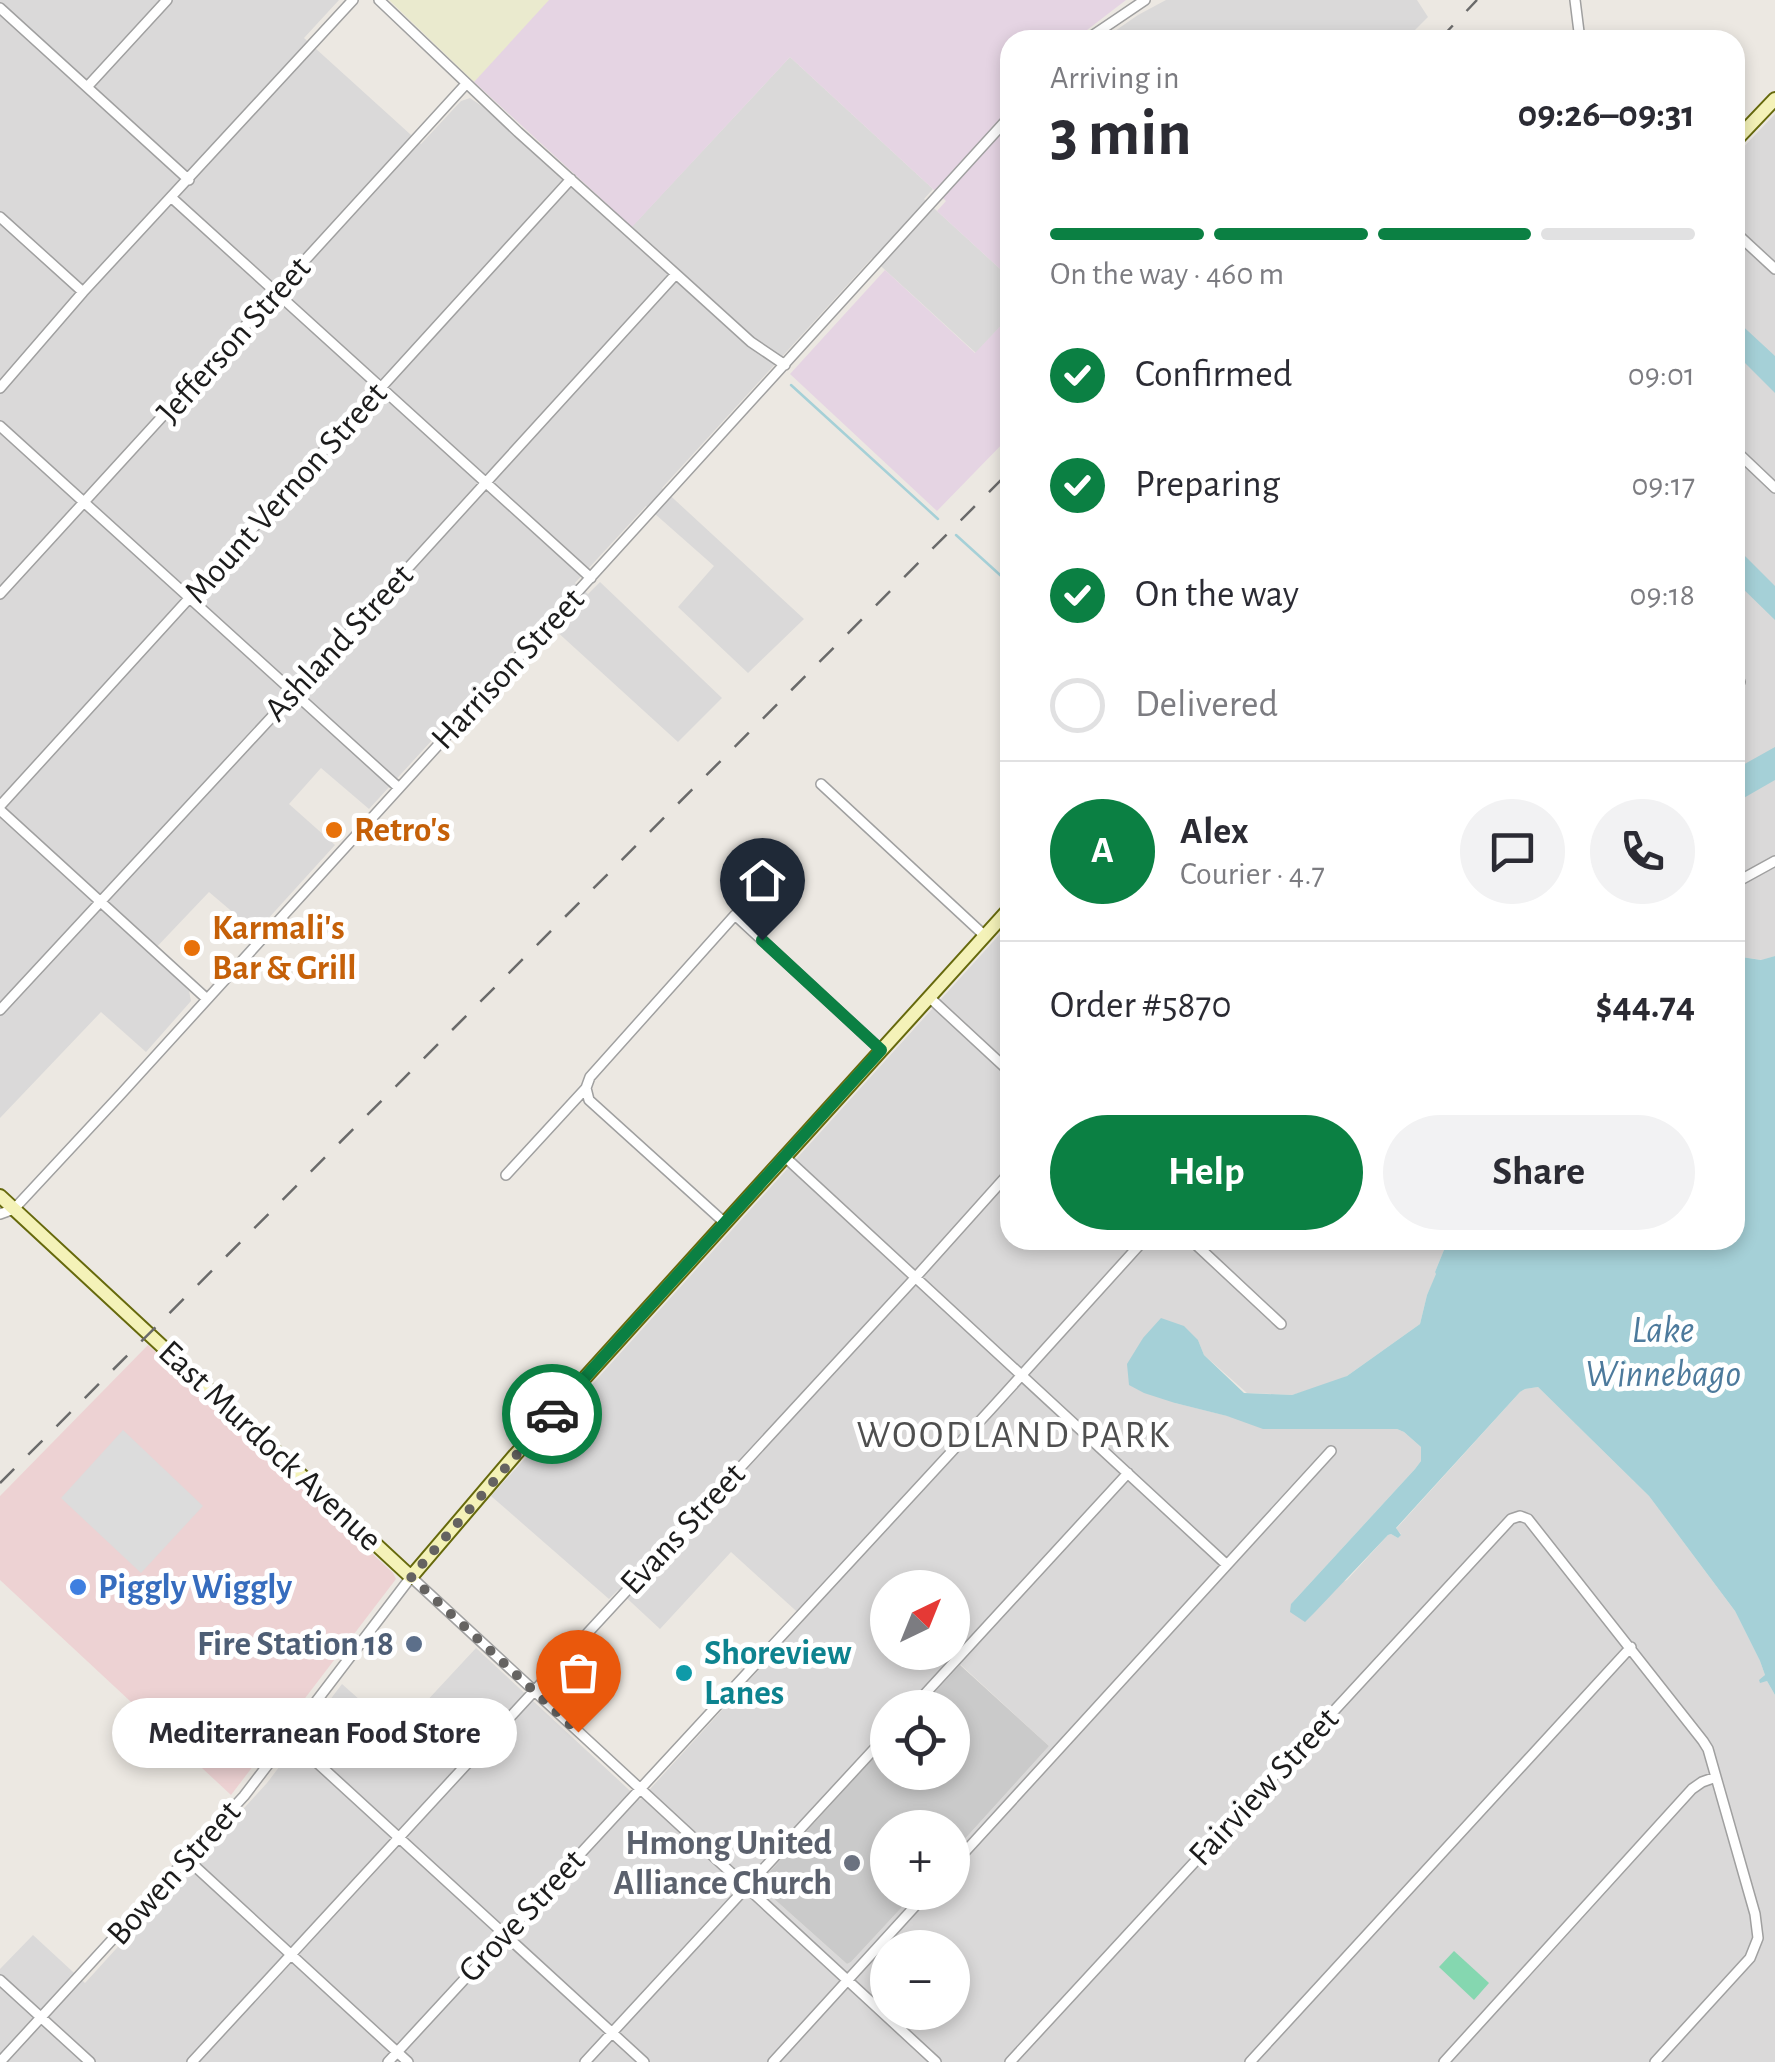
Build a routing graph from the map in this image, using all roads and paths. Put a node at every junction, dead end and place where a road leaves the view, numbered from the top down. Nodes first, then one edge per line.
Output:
1 (168, 0) edge
2 (353, 0) edge
3 (379, 0) edge
4 (1144, 0) edge
5 (1575, 0) edge
6 (0, 8) edge
7 (1100, 30) edge
8 (1579, 30) edge
9 (466, 84) junction
10 (87, 87) junction
11 (1775, 100) edge
12 (1000, 127) edge
13 (1745, 131) edge
14 (571, 179) junction
15 (189, 180) junction
16 (172, 198) junction
17 (0, 216) edge
18 (1745, 241) edge
19 (1775, 269) edge
20 (676, 274) junction
21 (84, 292) junction
22 (276, 293) junction
23 (785, 365) junction
24 (0, 388) edge
25 (381, 389) junction
26 (0, 426) edge
27 (1745, 460) edge
28 (486, 484) junction
29 (1775, 488) edge
30 (84, 504) junction
31 (592, 578) junction
32 (0, 594) edge
33 (189, 600) junction
34 (294, 694) junction
35 (821, 784) dead end
36 (399, 788) junction
37 (0, 808) edge
38 (1775, 861) edge
39 (1745, 878) edge
40 (100, 901) junction
41 (1000, 919) edge
42 (985, 936) junction
43 (929, 997) junction
44 (207, 999) junction
45 (0, 1010) edge
46 (881, 1050) junction
47 (1000, 1063) edge
48 (586, 1088) junction
49 (785, 1157) junction
50 (506, 1175) dead end
51 (1000, 1183) edge
52 (0, 1196) edge
53 (14, 1209) junction
54 (0, 1214) edge
55 (724, 1223) junction
56 (1135, 1250) edge
57 (1202, 1250) edge
58 (915, 1278) junction
59 (1281, 1324) dead end
60 (1022, 1376) junction
61 (1332, 1451) dead end
62 (1128, 1474) junction
63 (1228, 1566) junction
64 (411, 1577) junction
65 (1631, 1647) junction
66 (929, 1690) edge
67 (534, 1691) junction
68 (290, 1736) junction
69 (870, 1753) edge
70 (1716, 1777) junction
71 (640, 1788) junction
72 (400, 1836) junction
73 (970, 1846) edge
74 (188, 1859) junction
75 (746, 1887) junction
76 (912, 1910) edge
77 (506, 1935) junction
78 (291, 1954) junction
79 (0, 1980) edge
80 (848, 1981) junction
81 (40, 2018) junction
82 (612, 2033) junction
83 (397, 2052) junction
84 (0, 2062) edge
85 (90, 2062) edge
86 (192, 2062) edge
87 (388, 2062) edge
88 (408, 2062) edge
89 (585, 2062) edge
90 (644, 2062) edge
91 (773, 2062) edge
92 (936, 2062) edge
93 (1010, 2062) edge
94 (1250, 2062) edge
95 (1444, 2062) edge
96 (1656, 2062) edge

1 - 10 street
2 - 15 street
3 - 9 street
4 - 7 street
5 - 8 street
6 - 10 street
9 - 14 street
9 - 22 street, Jefferson Street
10 - 15 street
11 - 13 main road
12 - 23 street, Harrison Street
14 - 20 street
14 - 25 street, Mount Vernon Street
15 - 16 street
16 - 21 street
16 - 22 street
17 - 21 street
18 - 19 street
20 - 23 street
20 - 28 street, Ashland Street
21 - 24 street
22 - 25 street
22 - 30 street, Jefferson Street
23 - 31 street, Harrison Street
25 - 28 street
25 - 33 street, Mount Vernon Street
26 - 30 street
27 - 29 street
28 - 31 street
28 - 34 street, Ashland Street
30 - 32 street, Jefferson Street
30 - 33 street
31 - 36 street, Harrison Street
33 - 34 street
33 - 37 street, Mount Vernon Street
34 - 36 street
34 - 40 street, Ashland Street
35 - 42 street
36 - 44 street, Harrison Street
37 - 40 street
38 - 39 street
40 - 44 street
40 - 45 street, Ashland Street
41 - 42 main road, Bowen Street
42 - 43 main road, Bowen Street
43 - 46 main road, Bowen Street
43 - 47 street
44 - 53 street, Harrison Street
46 - 48 street
46 - 49 main road, Bowen Street
48 - 50 street
48 - 55 street
49 - 55 main road, Bowen Street
49 - 58 street
51 - 58 street, Evans Street
52 - 53 main road, East Murdock Avenue
53 - 54 street, Harrison Street
53 - 64 main road, East Murdock Avenue
55 - 64 main road, Bowen Street
56 - 60 street, Grove Street
57 - 59 street
58 - 60 street
58 - 67 street, Evans Street
60 - 62 street
60 - 71 street, Grove Street
61 - 63 street
62 - 63 street
62 - 66 street
63 - 73 street
64 - 67 street, East Murdock Avenue
64 - 68 street, Bowen Street
65 - 70 street
65 - 93 street, Fairview Street
65 - 94 street
67 - 71 street, East Murdock Avenue
67 - 72 street, Evans Street
68 - 72 street
68 - 74 street, Bowen Street
69 - 75 street
70 - 95 street
70 - 96 street
71 - 75 street, East Murdock Avenue
71 - 77 street, Grove Street
72 - 77 street
72 - 78 street, Evans Street
74 - 78 street
74 - 81 street, Bowen Street
75 - 80 street, East Murdock Avenue
75 - 82 street
76 - 80 street
77 - 82 street
77 - 83 street, Grove Street
78 - 83 street
78 - 86 street, Evans Street
79 - 81 street
80 - 91 street
80 - 92 street, East Murdock Avenue
81 - 84 street, Bowen Street
81 - 85 street
82 - 89 street
82 - 90 street
83 - 87 street, Grove Street
83 - 88 street

